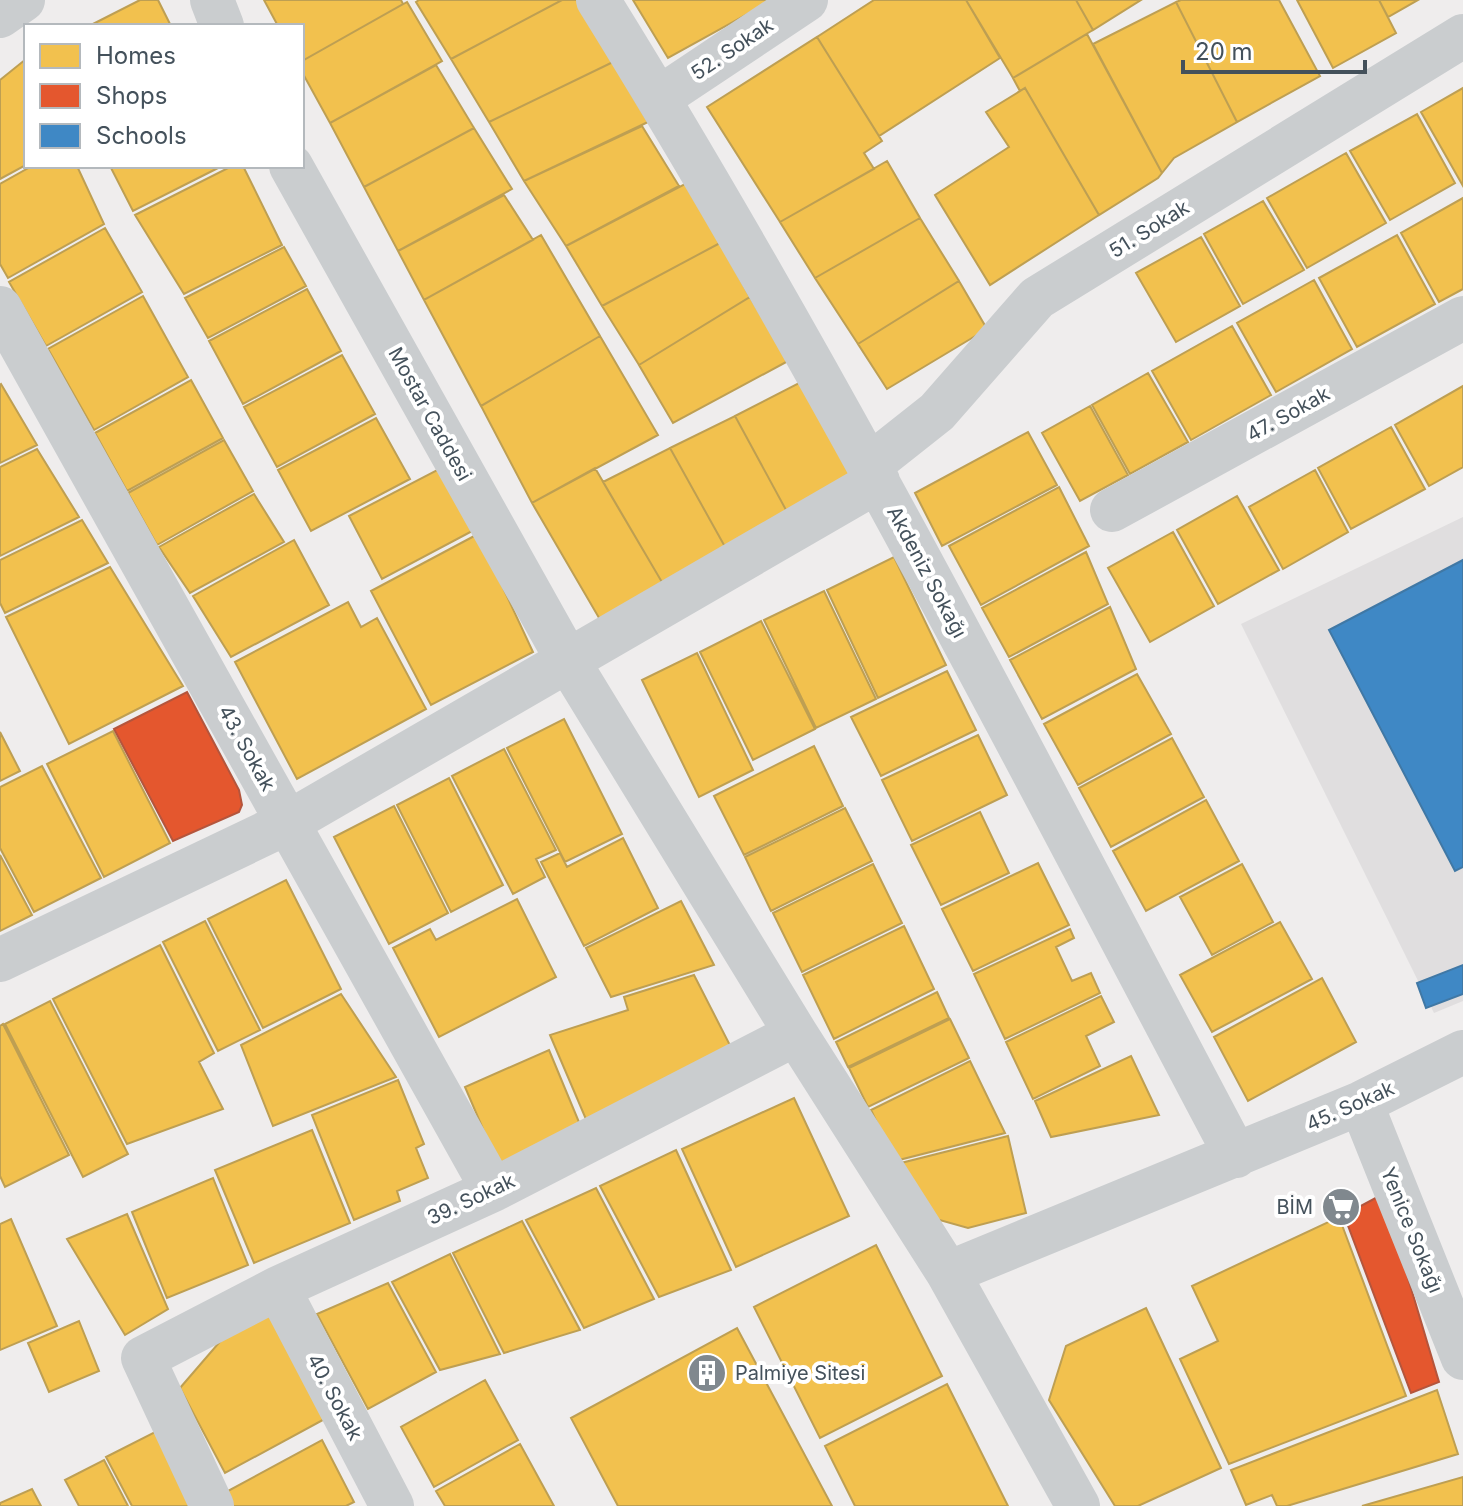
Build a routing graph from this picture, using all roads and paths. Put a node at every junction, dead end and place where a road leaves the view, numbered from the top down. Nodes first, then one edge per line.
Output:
1 (23, 0) edge
2 (212, 0) edge
3 (598, 0) edge
4 (806, 0) edge
5 (0, 16) edge
6 (221, 24) edge
7 (1463, 36) edge
8 (659, 98) junction
9 (292, 168) edge
10 (0, 308) edge
11 (1463, 318) edge
12 (874, 473) junction
13 (1112, 510) dead end
14 (568, 661) junction
15 (289, 822) junction
16 (0, 960) edge
17 (796, 1034) junction
18 (1463, 1052) edge
19 (1361, 1103) junction
20 (1236, 1156) junction
21 (493, 1190) junction
22 (948, 1273) junction
23 (278, 1288) junction
24 (1463, 1358) edge
25 (212, 1506) edge
26 (392, 1506) edge
27 (1078, 1506) edge

1 - 5 street
2 - 6 street
3 - 8 street, Akdeniz Sokağı
4 - 8 street, 52. Sokak
7 - 12 street, 51. Sokak
8 - 12 street, Akdeniz Sokağı
9 - 14 street, Mostar Caddesi
10 - 15 street, 43. Sokak
11 - 13 street, 47. Sokak
12 - 14 street, 51. Sokak
12 - 20 street, Akdeniz Sokağı
14 - 15 street, 51. Sokak
14 - 17 street, Mostar Caddesi
15 - 16 street, 51. Sokak
15 - 21 street, 43. Sokak
17 - 21 street, 39. Sokak
17 - 22 street, Mostar Caddesi
18 - 19 street, 45. Sokak
19 - 20 street, 45. Sokak
19 - 24 street, Yenice Sokağı
20 - 22 street, 45. Sokak
21 - 23 street, 39. Sokak
22 - 27 street, Mostar Caddesi
23 - 25 street, 39. Sokak
23 - 26 street, 40. Sokak

